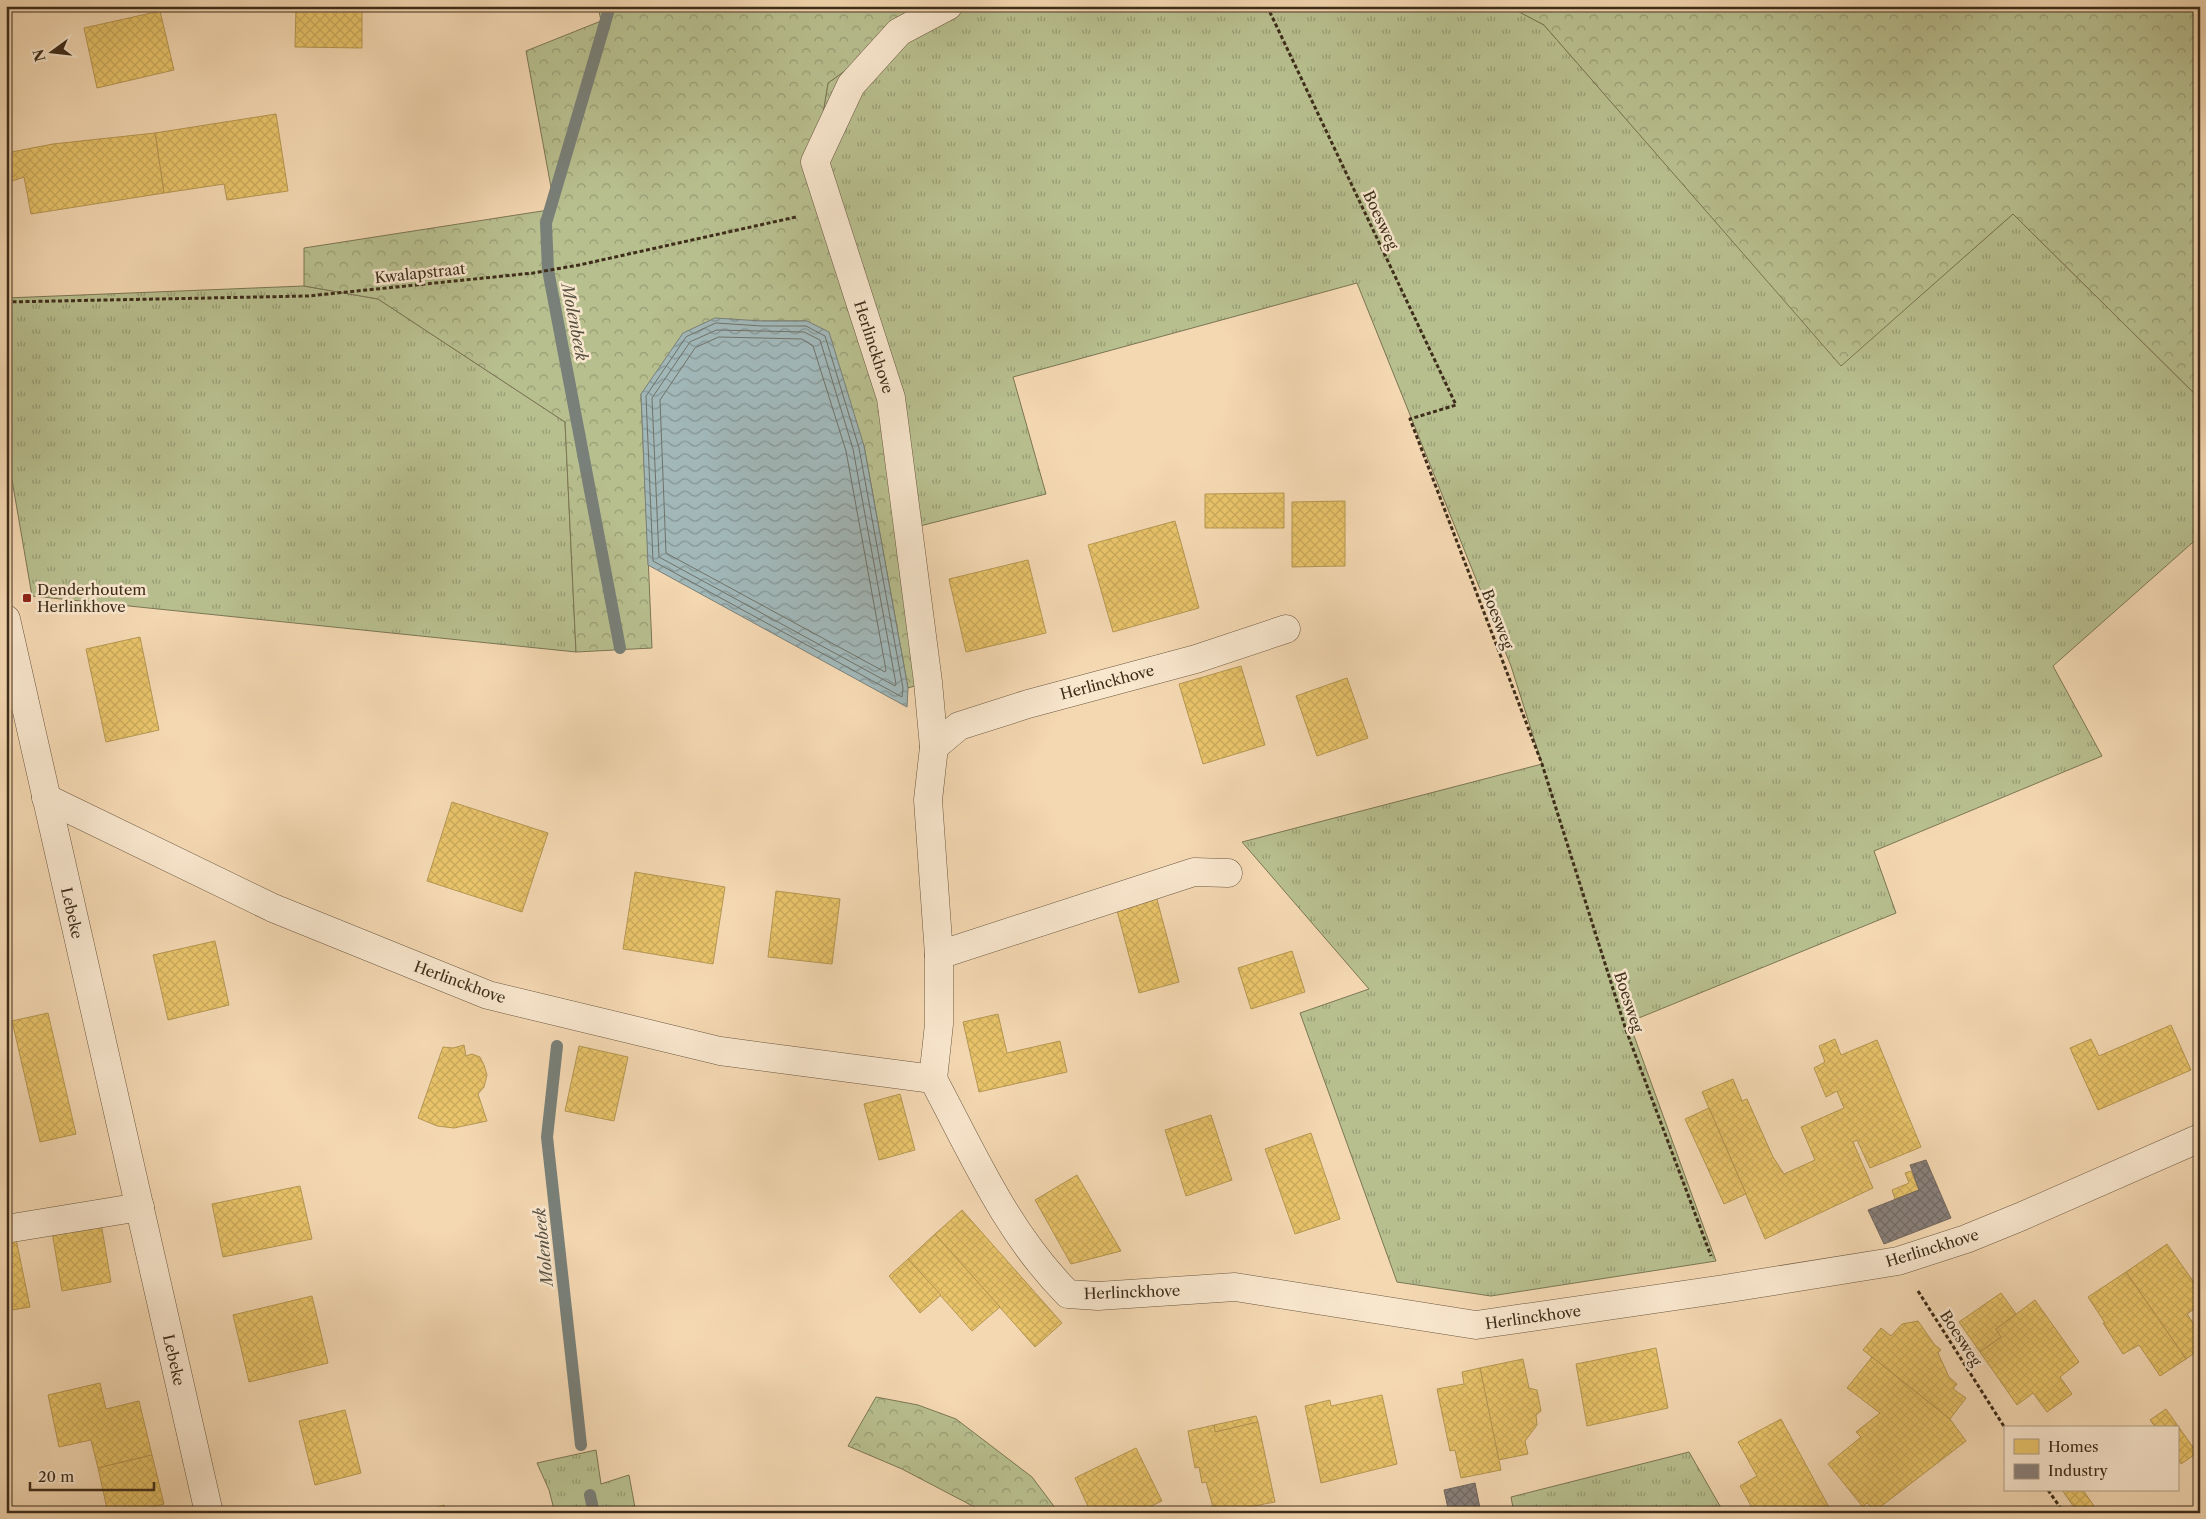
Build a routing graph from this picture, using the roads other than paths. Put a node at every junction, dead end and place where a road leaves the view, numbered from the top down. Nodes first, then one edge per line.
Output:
1 (948, 6) edge
2 (6, 619) edge
3 (1286, 629) dead end
4 (934, 747) junction
5 (46, 798) junction
6 (1228, 873) dead end
7 (939, 955) junction
8 (933, 1079) junction
9 (2200, 1138) edge
10 (140, 1207) junction
11 (6, 1229) edge
12 (209, 1513) edge

1 - 4 street, Herlinckhove
2 - 5 street, Lebeke
3 - 4 street, Herlinckhove
4 - 7 street, Herlinckhove
5 - 8 street, Herlinckhove
5 - 10 street, Lebeke
6 - 7 street
7 - 8 street, Herlinckhove
8 - 9 street, Herlinckhove
10 - 11 street
10 - 12 street, Lebeke

